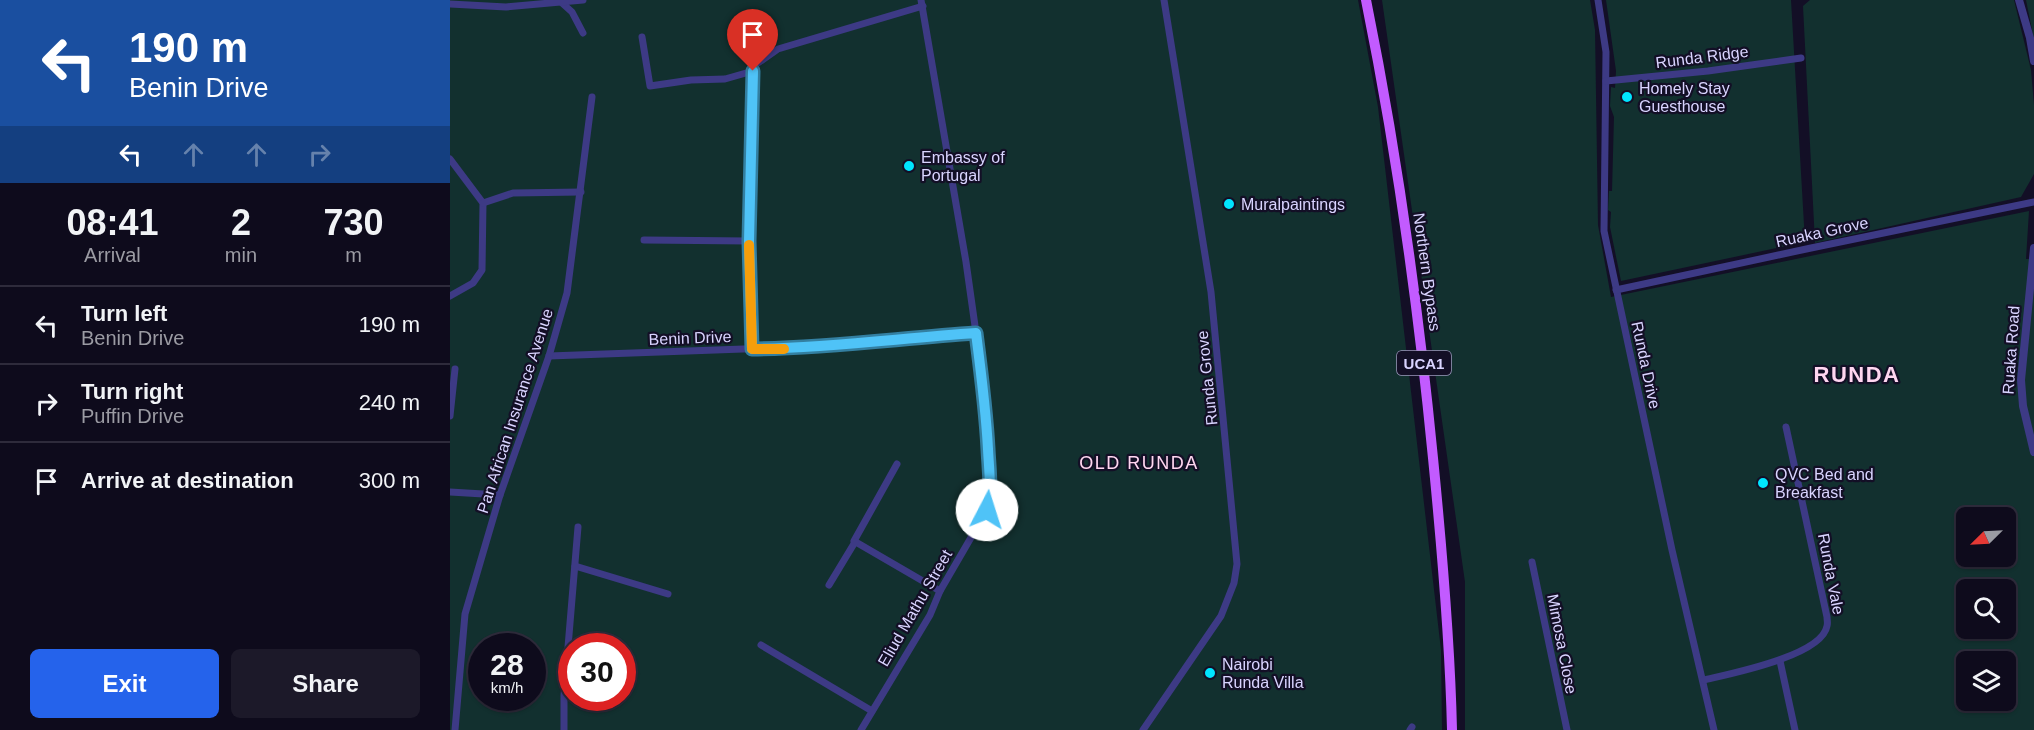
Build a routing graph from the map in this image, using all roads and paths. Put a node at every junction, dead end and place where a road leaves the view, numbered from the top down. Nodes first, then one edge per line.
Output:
1 (581, 0) edge
2 (1164, 0) edge
3 (1366, 0) edge
4 (1374, 0) edge
5 (1598, 0) edge
6 (2019, 0) edge
7 (562, 3) junction
8 (922, 3) edge
9 (450, 4) edge
10 (1370, 18) junction
11 (583, 33) dead end
12 (642, 38) dead end
13 (1801, 58) dead end
14 (2034, 61) edge
15 (753, 71) junction
16 (1606, 81) junction
17 (592, 97) dead end
18 (450, 159) edge
19 (581, 192) junction
20 (2034, 202) edge
21 (483, 203) junction
22 (644, 240) dead end
23 (749, 241) junction
24 (2034, 248) edge
25 (1616, 290) junction
26 (450, 296) edge
27 (976, 333) junction
28 (752, 349) junction
29 (549, 356) junction
30 (455, 369) dead end
31 (450, 416) edge
32 (1786, 426) dead end
33 (2034, 452) edge
34 (897, 464) dead end
35 (450, 492) edge
36 (500, 495) junction
37 (578, 527) dead end
38 (855, 542) junction
39 (1532, 562) dead end
40 (575, 566) junction
41 (829, 585) dead end
42 (940, 591) junction
43 (668, 594) dead end
44 (761, 645) dead end
45 (1780, 661) junction
46 (1704, 680) junction
47 (454, 702) edge
48 (872, 711) junction
49 (454, 730) edge
50 (564, 730) edge
51 (861, 730) edge
52 (1143, 730) edge
53 (1452, 730) edge
54 (1567, 730) edge
55 (1714, 730) edge
56 (1795, 730) edge

1 - 7 street
2 - 52 street, Runda Grove
3 - 10 main road, Northern Bypass / UCA1
4 - 10 main road
5 - 16 street, Runda Drive
6 - 14 street
7 - 9 street
7 - 11 street
8 - 15 street
8 - 27 street, Eliud Mathu Street
10 - 53 main road, Northern Bypass / UCA1
12 - 15 street
13 - 16 street, Runda Ridge
15 - 23 street
16 - 25 street, Runda Drive
17 - 19 street, Pan African Insurance Avenue
18 - 21 street
19 - 21 street
19 - 29 street, Pan African Insurance Avenue
20 - 25 street, Ruaka Grove
21 - 26 street
22 - 23 street
23 - 28 street
24 - 33 street, Ruaka Road
25 - 46 street, Runda Drive
27 - 28 street, Benin Drive
27 - 42 street, Eliud Mathu Street
28 - 29 street, Benin Drive
29 - 36 street, Pan African Insurance Avenue
30 - 31 street
32 - 45 street, Runda Vale
34 - 38 street
35 - 36 street
36 - 47 street, Pan African Insurance Avenue
37 - 40 street
38 - 41 street
38 - 42 street
39 - 54 street, Mimosa Close
40 - 43 street
40 - 50 street
42 - 48 street, Eliud Mathu Street
44 - 48 street
45 - 46 street, Runda Vale
45 - 56 street
46 - 55 street, Runda Drive
47 - 49 street, Pan African Insurance Avenue
48 - 51 street, Eliud Mathu Street

